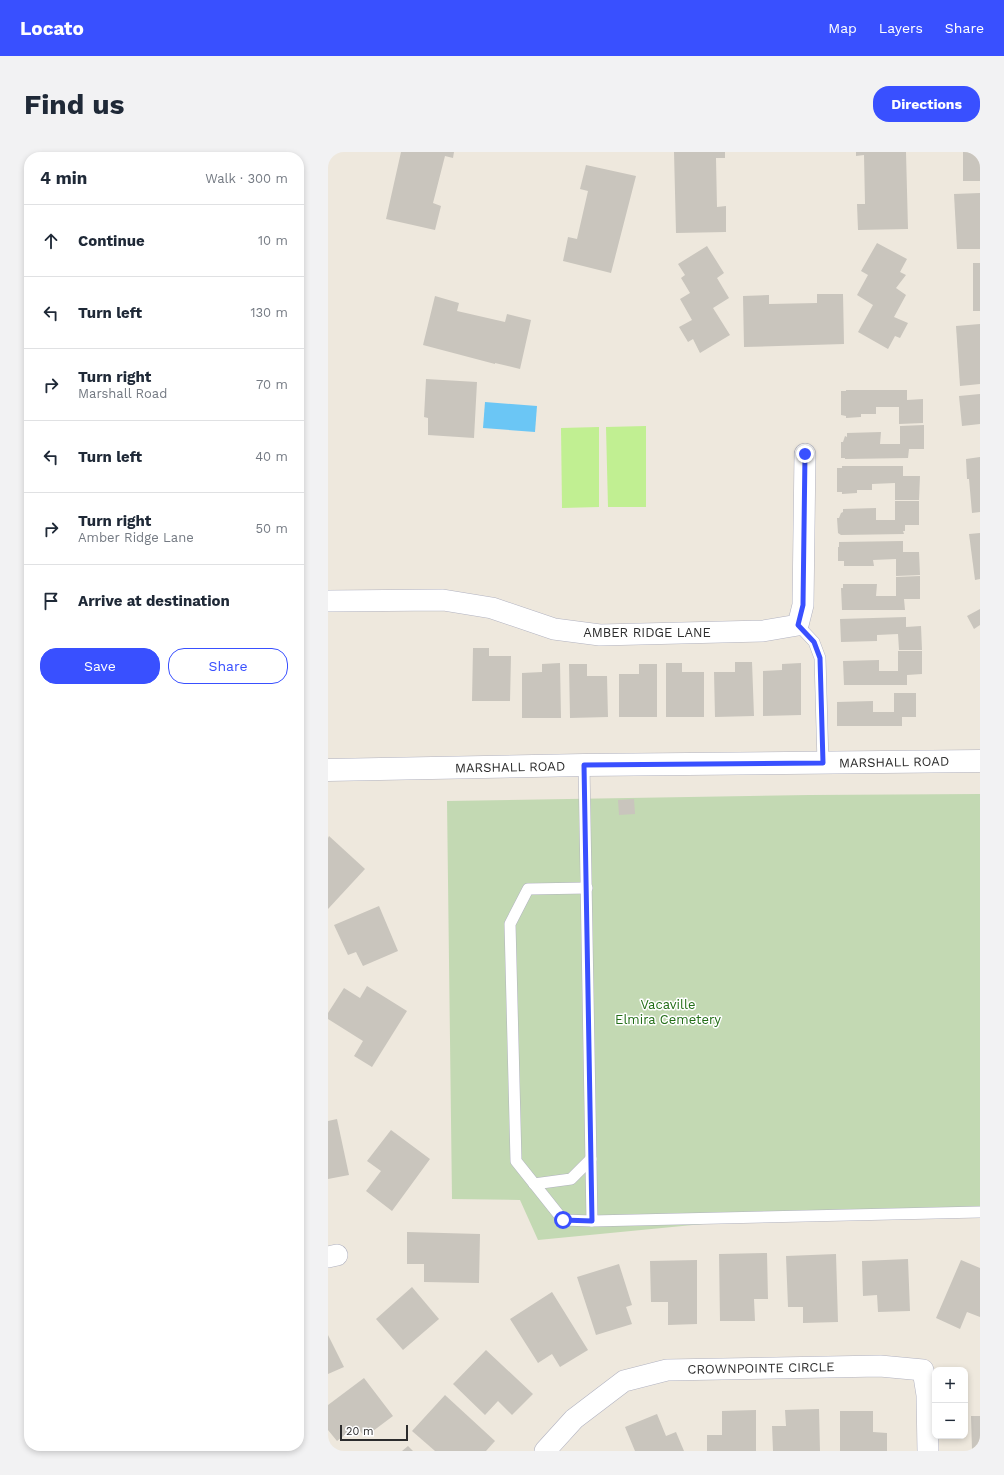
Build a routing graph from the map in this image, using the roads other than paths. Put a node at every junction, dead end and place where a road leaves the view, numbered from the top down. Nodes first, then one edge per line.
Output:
1 (805, 454) dead end
2 (328, 601) edge
3 (798, 625) junction
4 (980, 761) edge
5 (823, 763) junction
6 (584, 765) junction
7 (328, 770) edge
8 (587, 888) junction
9 (591, 1159) junction
10 (534, 1184) junction
11 (980, 1212) edge
12 (592, 1221) junction
13 (545, 1451) edge
14 (928, 1451) edge

1 - 3 street
2 - 3 street, AMBER RIDGE LANE
3 - 5 lane
4 - 5 street, MARSHALL ROAD
5 - 6 street, MARSHALL ROAD
6 - 7 street, MARSHALL ROAD
6 - 8 lane
8 - 9 lane
8 - 10 lane
9 - 10 lane
9 - 12 lane
10 - 12 lane
11 - 12 lane
13 - 14 street, CROWNPOINTE CIRCLE

